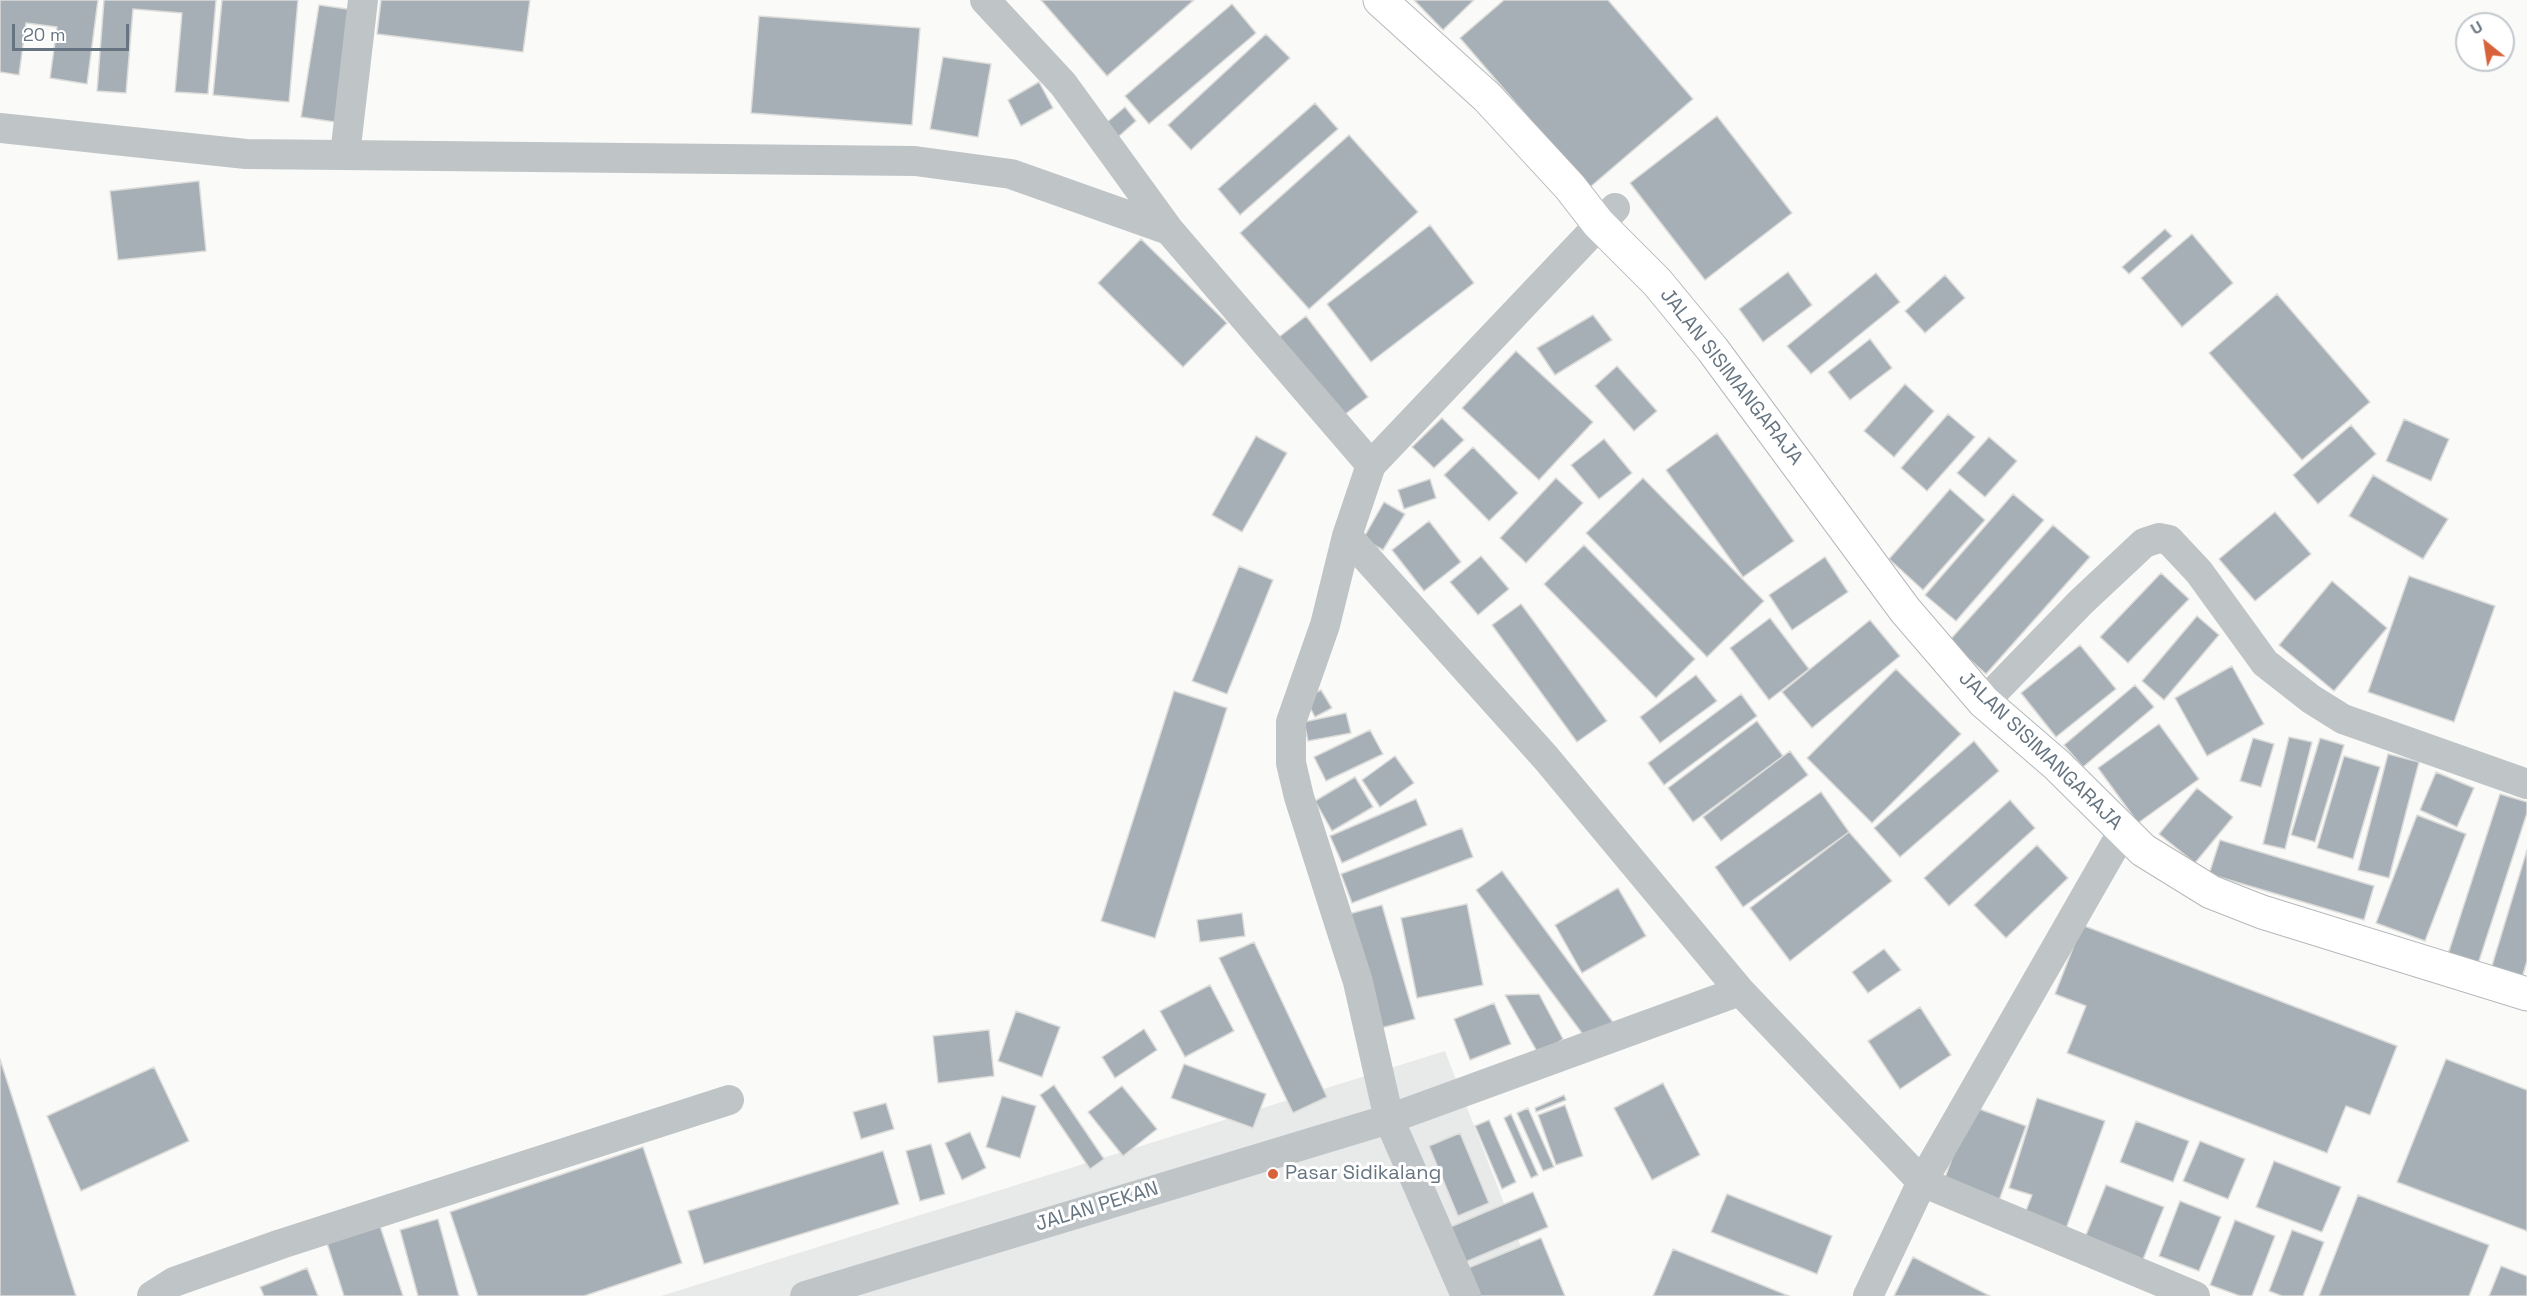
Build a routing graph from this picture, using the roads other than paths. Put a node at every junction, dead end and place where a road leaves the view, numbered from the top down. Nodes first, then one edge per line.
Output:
1 (363, 0) edge
2 (986, 0) edge
3 (1380, 0) edge
4 (0, 128) edge
5 (345, 155) junction
6 (1607, 215) junction
7 (1169, 230) junction
8 (1371, 465) junction
9 (1347, 536) junction
10 (1989, 697) junction
11 (2527, 784) edge
12 (2123, 831) junction
13 (2527, 982) edge
14 (1740, 991) junction
15 (2527, 994) edge
16 (729, 1100) dead end
17 (1389, 1119) junction
18 (1922, 1182) junction
19 (152, 1296) edge
20 (805, 1296) edge
21 (1466, 1296) edge
22 (1868, 1296) edge
23 (2195, 1296) edge

1 - 5 street
2 - 7 street
3 - 6 highway, JALAN SISIMANGARAJA
4 - 5 street
5 - 7 street
6 - 8 street
6 - 10 highway, JALAN SISIMANGARAJA
7 - 8 street
8 - 9 street
9 - 14 street
9 - 17 street
10 - 11 street
10 - 12 highway, JALAN SISIMANGARAJA
10 - 13 highway, JALAN SISIMANGARAJA
12 - 15 highway, JALAN SISIMANGARAJA
12 - 18 street
14 - 17 street, JALAN PEKAN
14 - 18 street
16 - 19 street
17 - 20 street, JALAN PEKAN
17 - 21 street
18 - 22 street
18 - 23 street

